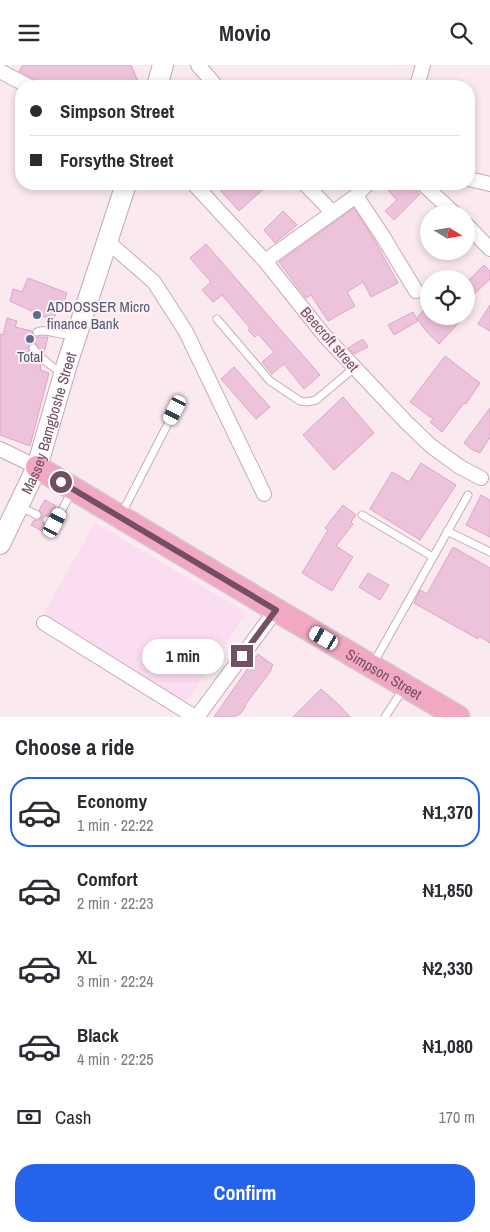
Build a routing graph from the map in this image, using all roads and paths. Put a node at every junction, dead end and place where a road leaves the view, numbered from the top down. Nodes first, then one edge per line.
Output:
1 (163, 65) edge
2 (198, 65) edge
3 (423, 65) edge
4 (0, 71) edge
5 (17, 80) edge
6 (159, 80) edge
7 (211, 80) edge
8 (419, 80) edge
9 (475, 180) edge
10 (490, 184) edge
11 (124, 190) edge
12 (200, 190) edge
13 (311, 190) edge
14 (362, 190) edge
15 (429, 190) edge
16 (356, 196) junction
17 (445, 205) edge
18 (332, 212) junction
19 (475, 233) edge
20 (107, 241) junction
21 (490, 249) edge
22 (265, 261) junction
23 (416, 291) dead end
24 (217, 319) dead end
25 (79, 330) junction
26 (37, 333) dead end
27 (33, 348) dead end
28 (354, 368) junction
29 (64, 375) junction
30 (175, 410) dead end
31 (0, 449) edge
32 (37, 467) junction
33 (481, 478) dead end
34 (73, 489) junction
35 (264, 494) dead end
36 (468, 495) dead end
37 (18, 505) junction
38 (37, 515) dead end
39 (362, 515) dead end
40 (120, 516) junction
41 (48, 520) dead end
42 (448, 531) junction
43 (0, 543) edge
44 (490, 553) edge
45 (433, 557) junction
46 (276, 610) junction
47 (44, 623) dead end
48 (372, 665) junction
49 (405, 685) junction
50 (196, 717) edge
51 (385, 717) edge
52 (458, 717) edge

1 - 6 main road
2 - 7 street
3 - 8 street
4 - 5 street
9 - 10 street
11 - 20 main road, Massey Bamgboshe Street
12 - 22 street, Beecroft street
13 - 18 street
14 - 16 street
15 - 17 street
16 - 18 street
16 - 23 street
18 - 22 street
19 - 21 street
20 - 25 main road, Massey Bamgboshe Street
20 - 35 street
22 - 28 street, Beecroft street
24 - 28 lane
25 - 26 lane
25 - 29 main road, Massey Bamgboshe Street
27 - 29 lane
28 - 33 street, Beecroft street
29 - 32 main road, Massey Bamgboshe Street
30 - 40 lane
31 - 32 street, Simpson Street
32 - 34 main road, Simpson Street
32 - 37 main road, Massey Bamgboshe Street
34 - 40 main road, Simpson Street
34 - 41 lane
36 - 42 lane
37 - 38 lane
37 - 43 main road, Massey Bamgboshe Street
39 - 45 lane
40 - 46 main road, Simpson Street
42 - 44 lane
42 - 45 lane
45 - 48 lane
46 - 48 main road, Simpson Street
46 - 50 street
47 - 50 street
48 - 49 main road, Simpson Street
49 - 51 lane
49 - 52 main road, Simpson Street

